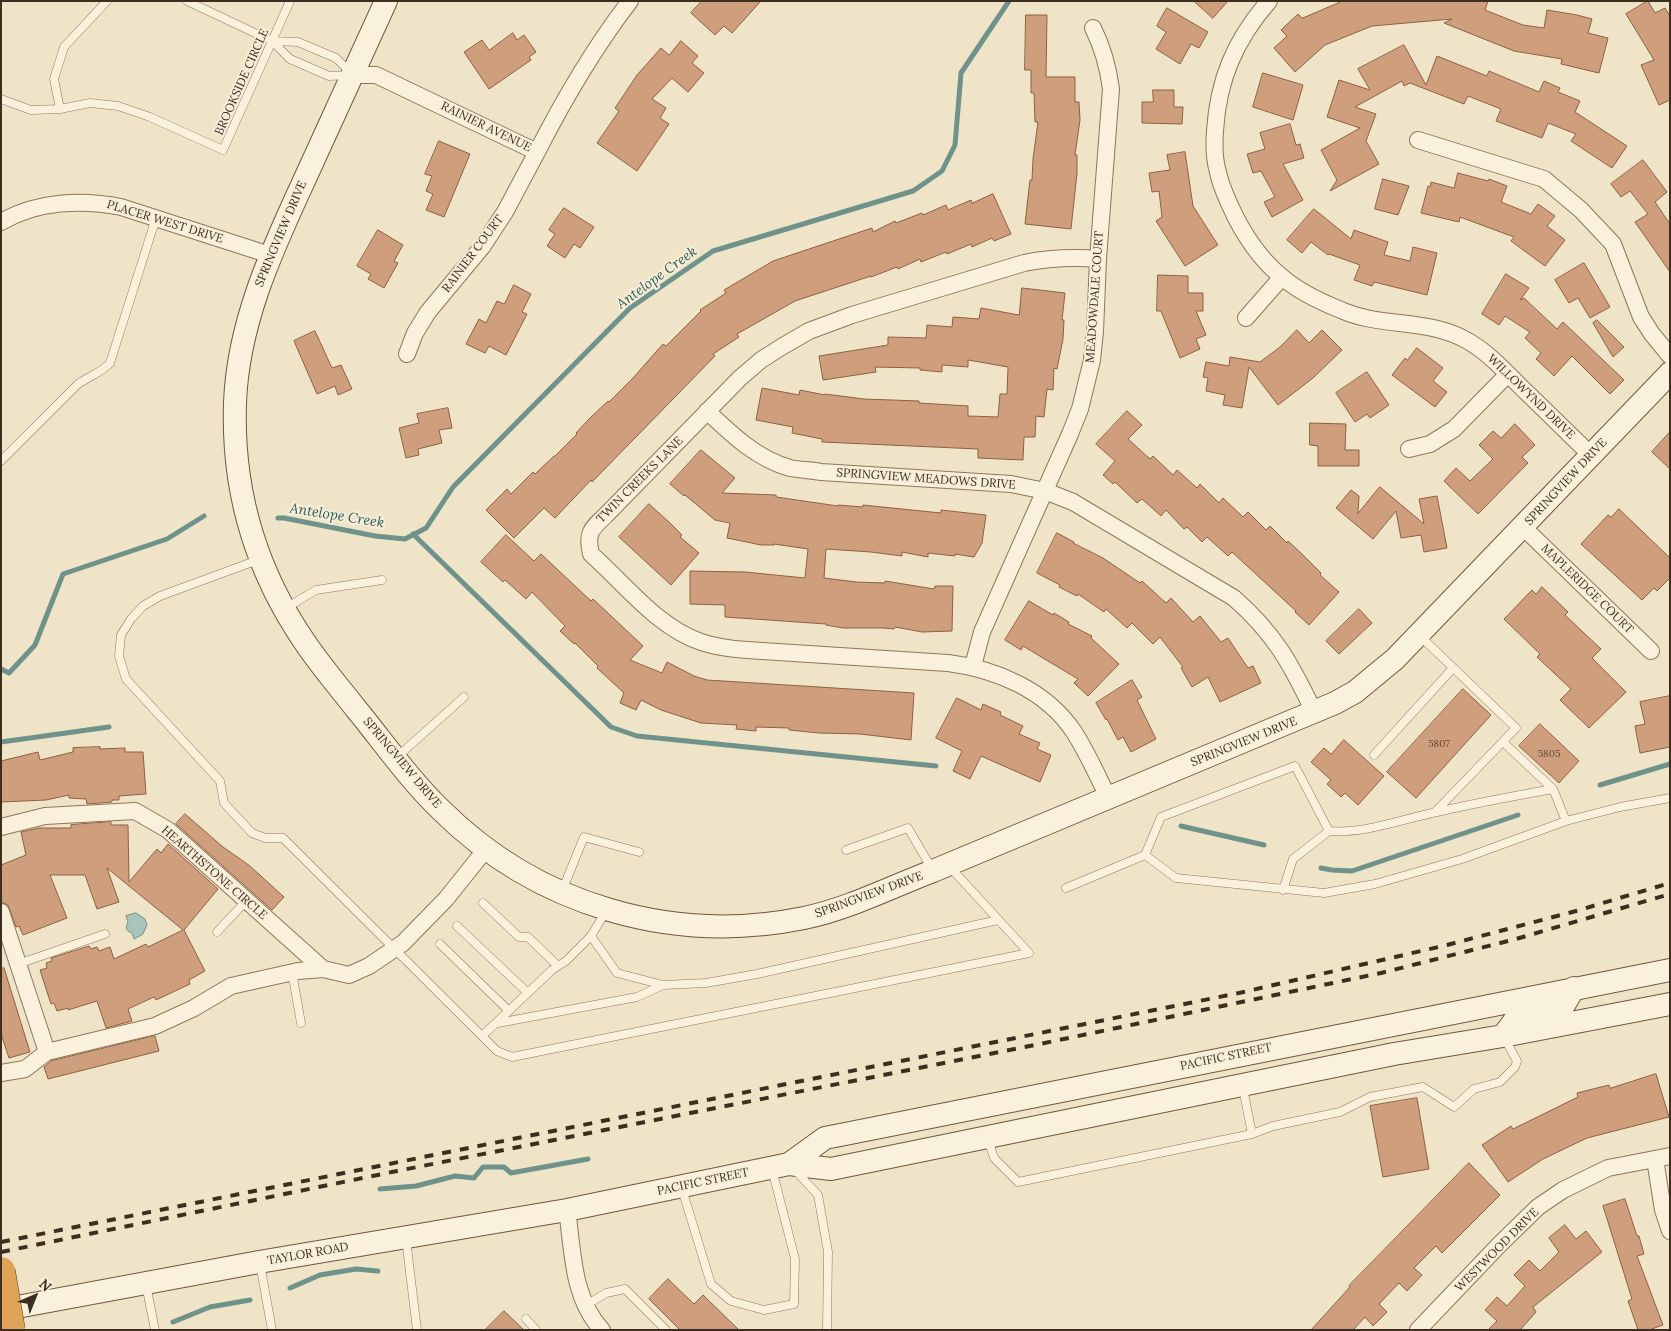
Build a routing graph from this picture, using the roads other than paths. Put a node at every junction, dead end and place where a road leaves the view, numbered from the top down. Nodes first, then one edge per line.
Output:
1 (107, 1) edge
2 (187, 1) edge
3 (290, 1) edge
4 (386, 1) edge
5 (630, 1) edge
6 (1269, 1) edge
7 (1093, 28) dead end
8 (272, 41) junction
9 (354, 74) junction
10 (1, 99) edge
11 (60, 109) junction
12 (1418, 140) dead end
13 (537, 152) junction
14 (156, 218) junction
15 (1, 222) edge
16 (270, 255) junction
17 (1098, 259) junction
18 (1282, 277) junction
19 (1246, 318) dead end
20 (407, 354) dead end
21 (1670, 356) edge
22 (1670, 373) edge
23 (1508, 374) junction
24 (707, 411) junction
25 (1409, 449) dead end
26 (1591, 454) junction
27 (1, 461) edge
28 (1045, 491) junction
29 (1523, 527) junction
30 (259, 559) junction
31 (382, 580) dead end
32 (284, 610) junction
33 (1418, 635) junction
34 (1651, 651) dead end
35 (973, 666) junction
36 (1453, 668) junction
37 (464, 697) dead end
38 (1314, 712) junction
39 (1503, 742) junction
40 (1374, 755) dead end
41 (396, 758) junction
42 (1553, 789) junction
43 (1108, 797) junction
44 (1670, 798) edge
45 (1436, 812) junction
46 (1566, 821) junction
47 (1, 827) edge
48 (1329, 831) junction
49 (486, 849) junction
50 (846, 850) dead end
51 (639, 852) dead end
52 (1144, 855) junction
53 (940, 868) junction
54 (1066, 888) dead end
55 (1282, 890) junction
56 (562, 893) junction
57 (246, 901) junction
58 (482, 903) dead end
59 (607, 909) junction
60 (1, 912) edge
61 (998, 920) junction
62 (457, 926) dead end
63 (217, 932) dead end
64 (105, 934) dead end
65 (591, 936) junction
66 (440, 944) dead end
67 (394, 948) junction
68 (18, 964) junction
69 (558, 966) junction
70 (323, 969) junction
71 (1670, 970) edge
72 (292, 972) junction
73 (664, 985) junction
74 (1574, 988) junction
75 (528, 993) junction
76 (1670, 1004) edge
77 (509, 1011) junction
78 (1437, 1016) junction
79 (301, 1023) dead end
80 (496, 1023) junction
81 (482, 1036) junction
82 (1503, 1036) junction
83 (47, 1052) junction
84 (1172, 1068) junction
85 (1, 1074) edge
86 (1243, 1086) junction
87 (1058, 1093) junction
88 (919, 1119) junction
89 (1252, 1134) junction
90 (988, 1137) junction
91 (1662, 1158) edge
92 (781, 1166) junction
93 (682, 1187) junction
94 (616, 1200) joint
95 (567, 1210) junction
96 (1670, 1231) edge
97 (406, 1237) junction
98 (259, 1262) junction
99 (1, 1271) edge
100 (145, 1283) junction
101 (585, 1306) junction
102 (1, 1310) edge
103 (526, 1320) dead end
104 (600, 1329) edge
105 (11, 1330) edge
106 (155, 1330) edge
107 (272, 1330) edge
108 (417, 1330) edge
109 (536, 1330) edge
110 (666, 1330) edge
111 (827, 1330) edge
112 (1418, 1330) edge

1 - 11 lane
2 - 8 lane
3 - 8 lane, BROOKSIDE CIRCLE
4 - 9 main road, SPRINGVIEW DRIVE
5 - 13 street, RAINIER AVENUE
6 - 18 street, WILLOWYND DRIVE
7 - 17 street, MEADOWDALE COURT
8 - 9 lane
8 - 9 lane
8 - 11 lane, BROOKSIDE CIRCLE
9 - 13 street, RAINIER AVENUE
9 - 16 main road, SPRINGVIEW DRIVE
10 - 11 lane, BROOKSIDE CIRCLE
12 - 21 street
13 - 20 street, RAINIER COURT
14 - 15 street, PLACER WEST DRIVE
14 - 16 street, PLACER WEST DRIVE
14 - 27 lane
16 - 30 main road, SPRINGVIEW DRIVE
17 - 24 street, TWIN CREEKS LANE
17 - 28 street, MEADOWDALE COURT
18 - 19 street
18 - 23 street, WILLOWYND DRIVE
22 - 26 main road, SPRINGVIEW DRIVE
23 - 25 street
23 - 26 street, WILLOWYND DRIVE
24 - 28 street, SPRINGVIEW MEADOWS DRIVE
24 - 35 street, TWIN CREEKS LANE
26 - 29 main road, SPRINGVIEW DRIVE
28 - 35 street, MEADOWDALE COURT
28 - 38 street, SPRINGVIEW MEADOWS DRIVE
29 - 33 main road, SPRINGVIEW DRIVE
29 - 34 street, MAPLERIDGE COURT
30 - 32 main road, SPRINGVIEW DRIVE
30 - 67 lane
31 - 32 lane
32 - 41 main road, SPRINGVIEW DRIVE
33 - 36 lane
33 - 38 main road, SPRINGVIEW DRIVE
35 - 43 street, TWIN CREEKS LANE
36 - 39 lane
36 - 40 lane
37 - 41 lane
38 - 43 main road, SPRINGVIEW DRIVE
39 - 42 lane
39 - 45 lane
41 - 49 main road, SPRINGVIEW DRIVE
42 - 45 lane
42 - 46 lane
43 - 53 main road, SPRINGVIEW DRIVE
44 - 46 lane
45 - 48 lane
46 - 55 lane
47 - 57 street, HEARTHSTONE CIRCLE
48 - 52 lane
48 - 55 lane
49 - 56 main road, SPRINGVIEW DRIVE
49 - 67 street, HEARTHSTONE CIRCLE
50 - 53 lane
51 - 56 lane
52 - 54 lane
52 - 55 lane
53 - 59 main road, SPRINGVIEW DRIVE
53 - 61 lane
56 - 59 main road, SPRINGVIEW DRIVE
57 - 63 lane
57 - 70 street, HEARTHSTONE CIRCLE
58 - 69 lane
59 - 65 lane
60 - 68 street
61 - 73 lane
61 - 81 lane
62 - 75 lane
64 - 68 lane
65 - 69 lane
65 - 73 lane
66 - 77 lane
67 - 70 street, HEARTHSTONE CIRCLE
67 - 81 lane
68 - 83 street
69 - 75 lane
70 - 72 street, HEARTHSTONE CIRCLE
71 - 74 main road, PACIFIC STREET
72 - 79 lane
72 - 83 street, HEARTHSTONE CIRCLE
73 - 80 lane
74 - 78 main road, PACIFIC STREET
74 - 82 main road
75 - 77 lane
76 - 82 main road, PACIFIC STREET
77 - 80 lane
78 - 82 main road
78 - 84 main road, PACIFIC STREET
80 - 81 lane
82 - 86 main road, PACIFIC STREET
82 - 89 lane
83 - 85 street
84 - 86 main road
84 - 87 main road, PACIFIC STREET
86 - 89 lane
86 - 90 main road, PACIFIC STREET
87 - 88 main road, PACIFIC STREET
87 - 90 main road
88 - 90 main road
88 - 92 main road, PACIFIC STREET
89 - 90 lane
90 - 92 main road, PACIFIC STREET
91 - 96 street
91 - 112 street, WESTWOOD DRIVE
92 - 93 main road, PACIFIC STREET
92 - 93 lane
92 - 111 lane
93 - 94 main road, PACIFIC STREET
94 - 95 main road, TAYLOR ROAD
95 - 97 main road, TAYLOR ROAD
95 - 101 street
97 - 98 main road, TAYLOR ROAD
97 - 108 lane
98 - 100 main road, TAYLOR ROAD
98 - 107 lane
99 - 105 highway, bridge
100 - 102 main road, TAYLOR ROAD
100 - 106 lane
101 - 104 street
101 - 110 lane
103 - 109 lane

